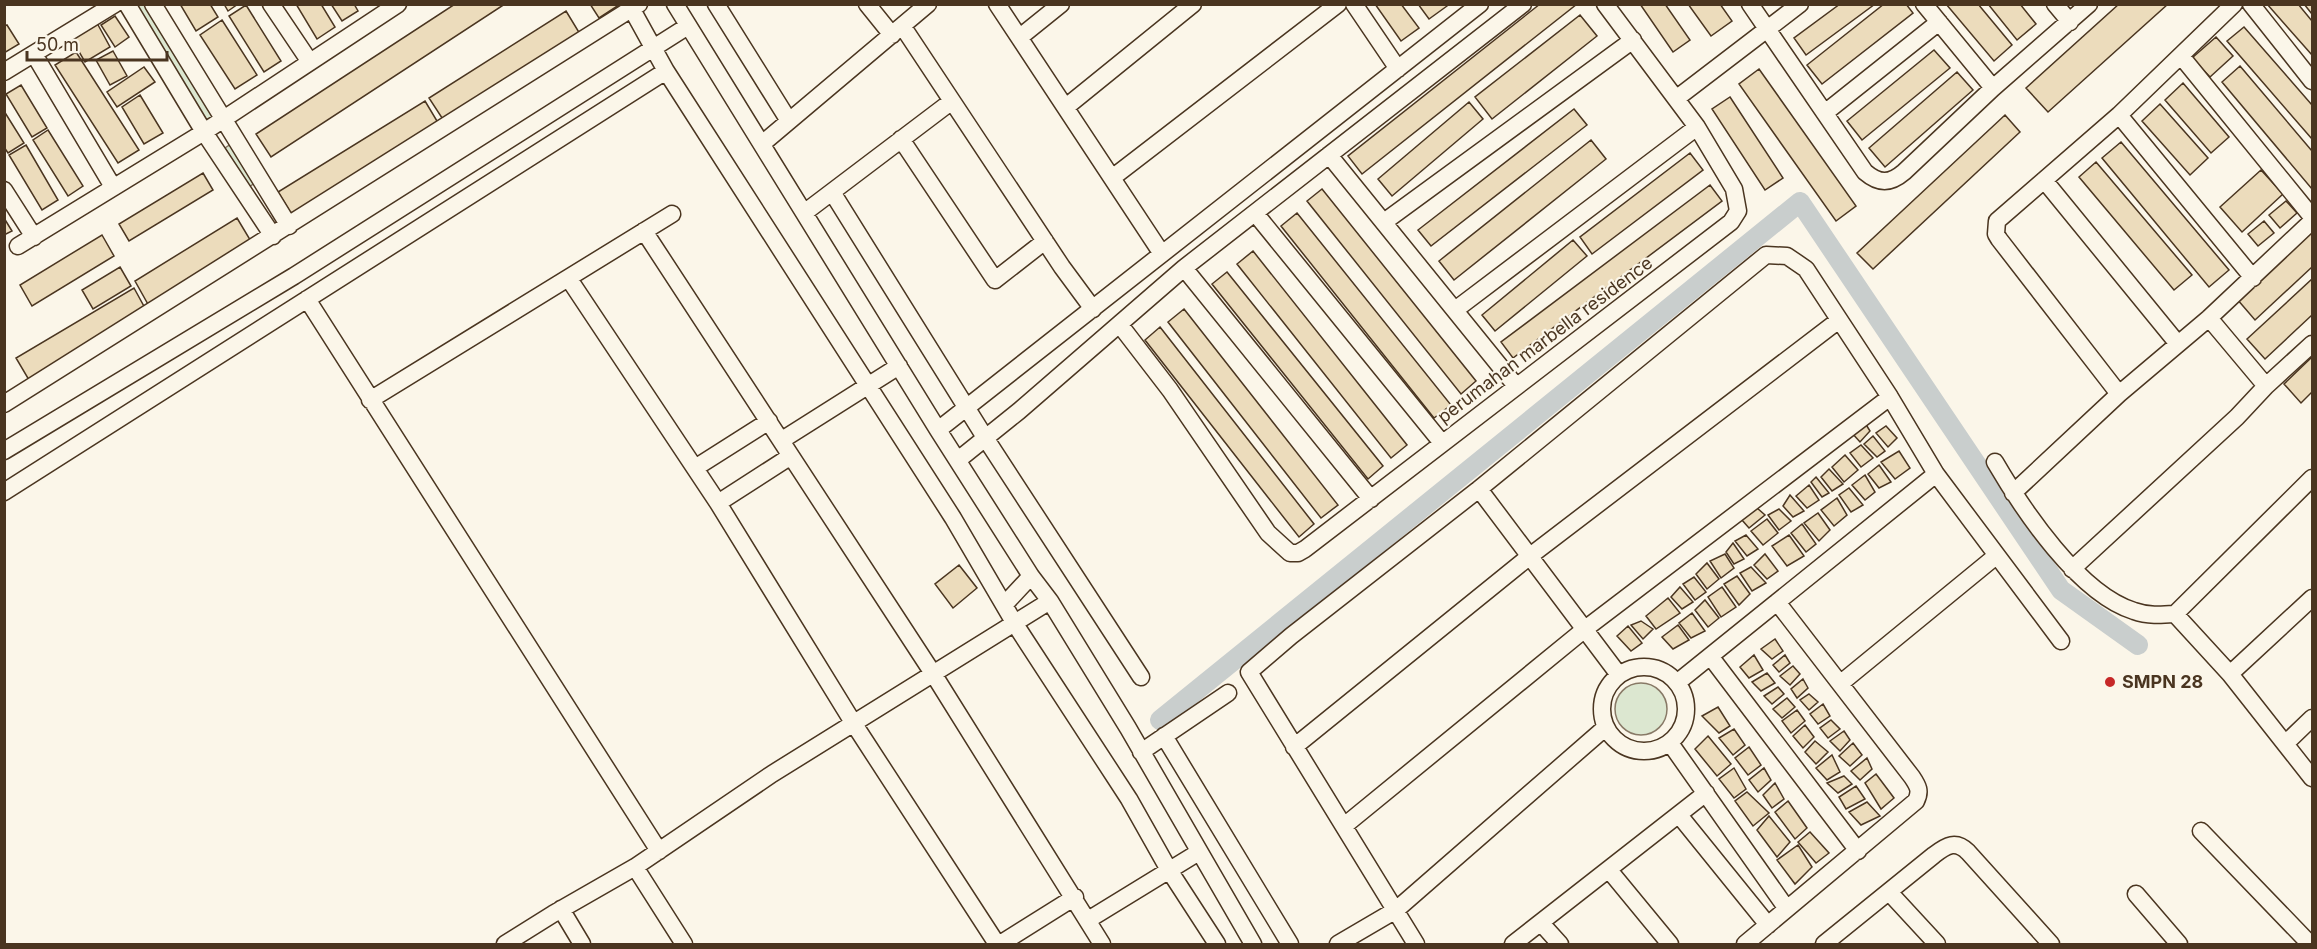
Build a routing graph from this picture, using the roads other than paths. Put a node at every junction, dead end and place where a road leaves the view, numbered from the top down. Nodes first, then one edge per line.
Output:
1 (115, 4) edge
2 (128, 4) edge
3 (153, 4) edge
4 (271, 4) edge
5 (398, 4) edge
6 (675, 4) edge
7 (716, 4) edge
8 (867, 4) edge
9 (928, 4) edge
10 (997, 4) edge
11 (1061, 4) edge
12 (1193, 4) edge
13 (1338, 4) edge
14 (1354, 4) edge
15 (1523, 4) edge
16 (1605, 4) edge
17 (1750, 4) edge
18 (1800, 4) edge
19 (1924, 4) edge
20 (2055, 4) edge
21 (2090, 4) edge
22 (2234, 4) edge
23 (2251, 4) edge
24 (633, 6) edge
25 (1472, 7) edge
26 (380, 9) edge
27 (1939, 22) junction
28 (2070, 22) junction
29 (688, 26) junction
30 (1769, 29) junction
31 (898, 31) junction
32 (1020, 37) junction
33 (1633, 40) junction
34 (655, 48) junction
35 (34, 54) junction
36 (2181, 56) junction
37 (310, 62) junction
38 (1398, 69) junction
39 (666, 71) junction
40 (4, 72) edge
41 (2313, 81) edge
42 (1993, 88) junction
43 (1677, 98) junction
44 (952, 101) junction
45 (1066, 107) junction
46 (1826, 112) junction
47 (2118, 115) junction
48 (224, 118) junction
49 (789, 121) junction
50 (1697, 127) junction
51 (204, 132) junction
52 (901, 139) junction
53 (762, 144) junction
54 (1329, 155) junction
55 (1112, 178) junction
56 (2044, 180) junction
57 (113, 187) junction
58 (4, 190) edge
59 (832, 192) junction
60 (804, 213) junction
61 (1255, 213) junction
62 (672, 214) dead end
63 (2313, 217) edge
64 (2313, 221) edge
65 (1384, 222) junction
66 (289, 226) junction
67 (645, 231) junction
68 (273, 236) junction
69 (34, 237) junction
70 (1045, 242) junction
71 (18, 246) dead end
72 (1162, 254) junction
73 (1184, 268) junction
74 (2253, 278) junction
75 (569, 279) junction
76 (307, 300) junction
77 (1093, 309) junction
78 (1455, 310) junction
79 (2209, 318) junction
80 (1839, 320) junction
81 (1120, 325) junction
82 (2178, 344) junction
83 (2313, 344) edge
84 (899, 366) junction
85 (1516, 386) junction
86 (2266, 386) junction
87 (868, 387) junction
88 (2119, 394) junction
89 (7, 396) edge
90 (1890, 397) junction
91 (370, 400) junction
92 (966, 407) junction
93 (769, 421) junction
94 (938, 430) junction
95 (986, 439) junction
96 (782, 440) junction
97 (1442, 443) junction
98 (4, 451) edge
99 (791, 456) junction
100 (958, 459) junction
101 (1995, 462) dead end
102 (695, 468) junction
103 (1936, 474) junction
104 (2313, 478) edge
105 (1479, 489) junction
106 (4, 492) edge
107 (2013, 493) junction
108 (1371, 499) junction
109 (718, 503) junction
110 (1530, 556) junction
111 (1996, 556) junction
112 (2072, 569) junction
113 (1031, 576) junction
114 (2313, 598) edge
115 (1050, 601) junction
116 (1777, 602) junction
117 (1005, 604) junction
118 (2175, 614) junction
119 (1015, 624) junction
120 (1585, 629) junction
121 (2061, 640) dead end
122 (1710, 656) junction
123 (2229, 674) junction
124 (934, 675) junction
125 (1619, 675) junction
126 (1141, 677) dead end
127 (1678, 682) junction
128 (1841, 683) junction
129 (1228, 693) dead end
130 (2313, 718) edge
131 (854, 724) junction
132 (1606, 727) junction
133 (1164, 736) junction
134 (1670, 743) junction
135 (2285, 744) junction
136 (1294, 747) junction
137 (1141, 752) junction
138 (2313, 778) edge
139 (1706, 793) junction
140 (1679, 815) junction
141 (1344, 826) junction
142 (2201, 831) dead end
143 (659, 851) junction
144 (1858, 851) junction
145 (1199, 852) junction
146 (635, 867) junction
147 (1169, 870) junction
148 (1609, 870) junction
149 (1889, 892) junction
150 (2136, 894) dead end
151 (1075, 897) junction
152 (561, 909) junction
153 (1787, 909) junction
154 (1396, 910) junction
155 (1088, 920) junction
156 (1541, 922) junction
157 (1768, 925) junction
158 (1099, 943) edge
159 (1825, 944) edge
160 (505, 945) edge
161 (582, 945) edge
162 (684, 945) edge
163 (998, 945) edge
164 (1217, 945) edge
165 (1253, 945) edge
166 (1290, 945) edge
167 (1338, 945) edge
168 (1416, 945) edge
169 (1513, 945) edge
170 (1560, 945) edge
171 (1670, 945) edge
172 (1745, 945) edge
173 (1936, 945) edge
174 (2051, 945) edge
175 (2179, 945) edge
176 (2310, 945) edge

1 - 35 street
2 - 51 street
3 - 48 street
4 - 37 street
5 - 26 street
6 - 29 street
7 - 49 street
8 - 31 street
9 - 31 street
10 - 32 street
11 - 32 street
12 - 45 street
13 - 55 street
14 - 38 street
15 - 54 street
16 - 33 street, perumahan marbella residence
17 - 30 street
18 - 30 street
19 - 27 street
20 - 28 street
21 - 28 street
22 - 36 street
23 - 41 street
24 - 34 street
24 - 66 street
25 - 38 street
26 - 37 street
27 - 42 street
27 - 46 street
28 - 42 street
29 - 34 street
29 - 53 street
30 - 43 street
30 - 46 street
31 - 44 street
31 - 49 street
32 - 45 street
33 - 43 street, perumahan marbella residence
33 - 65 street
34 - 39 street
34 - 98 street
35 - 40 street
35 - 57 street
36 - 47 street
36 - 63 street
37 - 48 street
38 - 72 street
39 - 76 street
39 - 87 street
42 - 46 street
43 - 50 street, perumahan marbella residence
44 - 52 street
44 - 70 street
45 - 55 street
47 - 56 street
47 - 74 street
48 - 51 street
48 - 66 street
49 - 53 street
50 - 78 street
50 - 85 street, perumahan marbella residence
51 - 57 street
51 - 68 street
52 - 59 street
52 - 70 street
53 - 60 street
54 - 61 street
54 - 65 street
55 - 72 street
56 - 82 street
56 - 88 street
57 - 69 street
58 - 69 street
59 - 60 street
59 - 92 street
60 - 84 street
61 - 73 street
61 - 97 street
62 - 67 street
64 - 74 street
65 - 78 street
66 - 68 street
67 - 75 street
67 - 93 street
68 - 89 street
69 - 71 street
70 - 77 street
72 - 77 street
73 - 81 street
73 - 108 street
74 - 79 street
75 - 91 street
75 - 102 street
76 - 91 street
76 - 106 street
77 - 92 street
78 - 85 street
79 - 82 street
79 - 86 street
80 - 90 street
80 - 105 street
80 - 110 street
81 - 95 street
81 - 108 street, perumahan marbella residence
82 - 88 street
83 - 86 street
84 - 87 street
84 - 94 street
85 - 97 street, perumahan marbella residence
86 - 112 street
87 - 96 street
87 - 117 street
88 - 107 street
90 - 103 street
90 - 120 street
91 - 143 street
92 - 94 street
92 - 95 street
93 - 96 street
93 - 102 street
94 - 100 street
95 - 100 street
95 - 126 street
96 - 99 street
97 - 108 street, perumahan marbella residence
99 - 109 street
99 - 124 street
100 - 113 street
101 - 107 street
102 - 109 street
103 - 111 street
103 - 116 street
104 - 118 street
105 - 110 street
105 - 136 street
107 - 112 street
109 - 131 street
110 - 120 street
110 - 136 street
111 - 121 street
111 - 128 street
112 - 118 street
113 - 115 street
113 - 117 street
114 - 123 street
115 - 119 street
115 - 137 street
116 - 122 street
116 - 128 street
117 - 119 street
118 - 123 street
119 - 124 street
119 - 147 street
120 - 125 street
120 - 141 street
122 - 127 street
122 - 144 street
123 - 135 street
124 - 131 street
124 - 151 street
125 - 127 street
125 - 132 street
127 - 134 street
128 - 144 street
129 - 133 street
130 - 135 street
131 - 143 street
131 - 163 street
132 - 134 street
132 - 154 street
133 - 137 street
133 - 166 street
134 - 139 street
135 - 138 street
136 - 141 street
137 - 145 street
139 - 140 street
139 - 153 street
140 - 148 street
140 - 157 street
141 - 154 street
142 - 176 street
143 - 146 street
144 - 153 street
145 - 147 street
145 - 165 street
146 - 152 street
146 - 162 street
147 - 155 street
147 - 164 street
148 - 156 street
148 - 171 street
149 - 159 street
149 - 173 street
149 - 174 street
150 - 175 street
151 - 155 street
151 - 163 street
152 - 160 street
152 - 161 street
153 - 157 street
154 - 167 street
154 - 168 street
155 - 158 street
156 - 169 street
156 - 170 street
157 - 172 street

